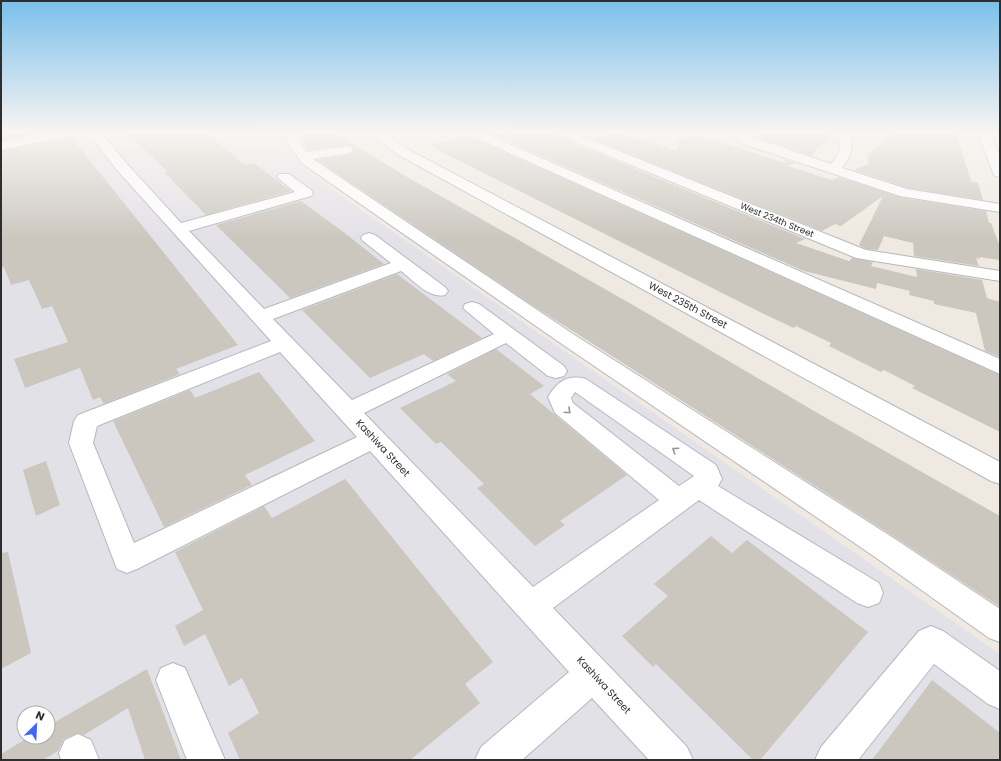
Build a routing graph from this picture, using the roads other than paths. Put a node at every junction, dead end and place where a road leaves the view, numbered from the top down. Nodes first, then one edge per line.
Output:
1 (123, 169) edge
2 (321, 169) edge
3 (434, 169) edge
4 (554, 169) edge
5 (657, 169) edge
6 (834, 169) edge
7 (284, 177) dead end
8 (1000, 208) edge
9 (178, 229) junction
10 (369, 238) dead end
11 (403, 264) junction
12 (1000, 276) edge
13 (439, 291) dead end
14 (472, 308) dead end
15 (260, 317) junction
16 (507, 335) junction
17 (284, 343) junction
18 (1000, 367) edge
19 (556, 371) dead end
20 (348, 411) junction
21 (374, 439) junction
22 (1000, 474) edge
23 (694, 487) junction
24 (868, 593) dead end
25 (530, 606) junction
26 (1000, 627) edge
27 (593, 674) junction
28 (173, 680) dead end
29 (1000, 692) edge
30 (206, 760) edge
31 (494, 760) edge
32 (674, 760) edge
33 (834, 760) edge

1 - 9 street, Kashiwa Street
2 - 26 street
3 - 22 street, West 235th Street
4 - 18 street
5 - 12 street, West 234th Street
6 - 8 street
7 - 9 street
9 - 15 street, Kashiwa Street
10 - 11 street
11 - 13 street
11 - 15 street
14 - 16 street
15 - 17 street, Kashiwa Street
16 - 19 street
16 - 20 street
17 - 20 street, Kashiwa Street
17 - 21 street
20 - 21 street, Kashiwa Street
21 - 25 street, Kashiwa Street
23 -> 23 street
23 - 24 street
23 - 25 street
25 - 27 street, Kashiwa Street
27 - 31 street
27 - 32 street, Kashiwa Street
28 - 30 street
29 - 33 street

